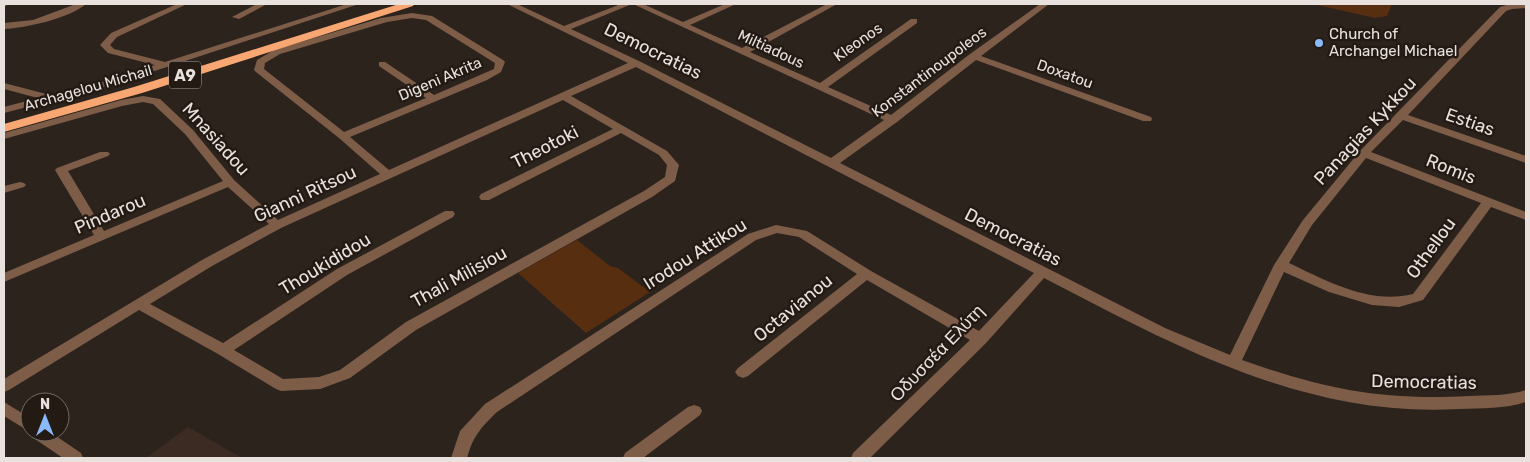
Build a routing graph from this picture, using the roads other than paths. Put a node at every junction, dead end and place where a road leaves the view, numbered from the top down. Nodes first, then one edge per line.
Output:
1 (82, 4) edge
2 (183, 4) edge
3 (263, 4) edge
4 (511, 4) edge
5 (628, 4) edge
6 (637, 4) edge
7 (732, 4) edge
8 (833, 4) edge
9 (1045, 4) edge
10 (402, 5) edge
11 (1526, 6) edge
12 (360, 12) edge
13 (236, 17) dead end
14 (914, 21) dead end
15 (683, 25) junction
16 (4, 26) edge
17 (563, 29) junction
18 (742, 52) junction
19 (973, 56) junction
20 (636, 63) junction
21 (382, 64) dead end
22 (165, 65) junction
23 (4, 86) edge
24 (820, 88) junction
25 (564, 96) junction
26 (51, 98) junction
27 (433, 99) junction
28 (4, 110) edge
29 (1401, 116) junction
30 (4, 119) edge
31 (1147, 119) dead end
32 (893, 120) junction
33 (4, 128) edge
34 (621, 129) junction
35 (4, 136) edge
36 (343, 136) junction
37 (1364, 153) junction
38 (104, 154) dead end
39 (1525, 157) edge
40 (832, 163) junction
41 (387, 175) junction
42 (230, 182) junction
43 (20, 184) dead end
44 (4, 190) edge
45 (485, 197) dead end
46 (1488, 202) junction
47 (449, 214) dead end
48 (1526, 216) edge
49 (277, 225) junction
50 (102, 237) junction
51 (1281, 265) junction
52 (1041, 273) junction
53 (866, 274) junction
54 (4, 278) edge
55 (139, 304) junction
56 (981, 339) junction
57 (223, 350) junction
58 (1233, 364) junction
59 (744, 372) dead end
60 (4, 386) edge
61 (1525, 398) edge
62 (4, 408) edge
63 (694, 411) dead end
64 (20, 419) edge
65 (52, 442) edge
66 (75, 458) edge
67 (459, 458) edge
68 (631, 458) edge
69 (859, 458) edge

1 - 16 street
2 - 22 street
3 - 13 street
4 - 17 street, Democratias
5 - 17 street
6 - 15 street, Miltiadous
7 - 15 street
8 - 18 street
9 - 19 street, Konstantinoupoleos
10 - 12 highway, Archagelou Michail / A9
11 - 29 street, Panagias Kykkou
12 - 22 street
12 - 30 highway, Archagelou Michail / A9
12 - 33 highway, Archagelou Michail / A9
14 - 24 street, Kleonos
15 - 18 street, Miltiadous
17 - 20 street, Democratias
18 - 24 street, Miltiadous
19 - 31 street, Doxatou
19 - 32 street, Konstantinoupoleos
20 - 25 street, Gianni Ritsou
20 - 40 street, Democratias
21 - 27 street
22 - 26 street
23 - 26 street
24 - 32 street, Miltiadous
25 - 34 street, Thali Milisiou
25 - 41 street, Gianni Ritsou
26 - 28 street
27 - 36 street, Digeni Akrita
27 - 36 street, Digeni Akrita
29 - 37 street, Panagias Kykkou
29 - 39 street, Estias
32 - 40 street, Konstantinoupoleos
34 - 45 street, Theotoki
34 - 57 street, Thali Milisiou
35 - 42 street, Mnasiadou
36 - 41 street, Digeni Akrita
37 - 46 street, Romis
37 - 51 street, Panagias Kykkou
38 - 50 street
40 - 52 street, Democratias
41 - 49 street, Gianni Ritsou
42 - 49 street, Mnasiadou
42 - 50 street, Pindarou
43 - 44 street
46 - 48 street, Romis
46 - 51 street, Othellou
47 - 57 street, Thoukididou
49 - 55 street, Gianni Ritsou
50 - 54 street, Pindarou
51 - 58 street, Panagias Kykkou
52 - 56 street, Οδυσσέα Ελύτη
52 - 58 street, Democratias
53 - 56 street, Irodou Attikou
53 - 59 street, Octavianou
53 - 67 street, Irodou Attikou
55 - 57 street, Thali Milisiou
55 - 60 street, Gianni Ritsou
56 - 69 street, Οδυσσέα Ελύτη
58 - 61 street, Democratias
62 - 64 street
63 - 68 street
65 - 66 street

